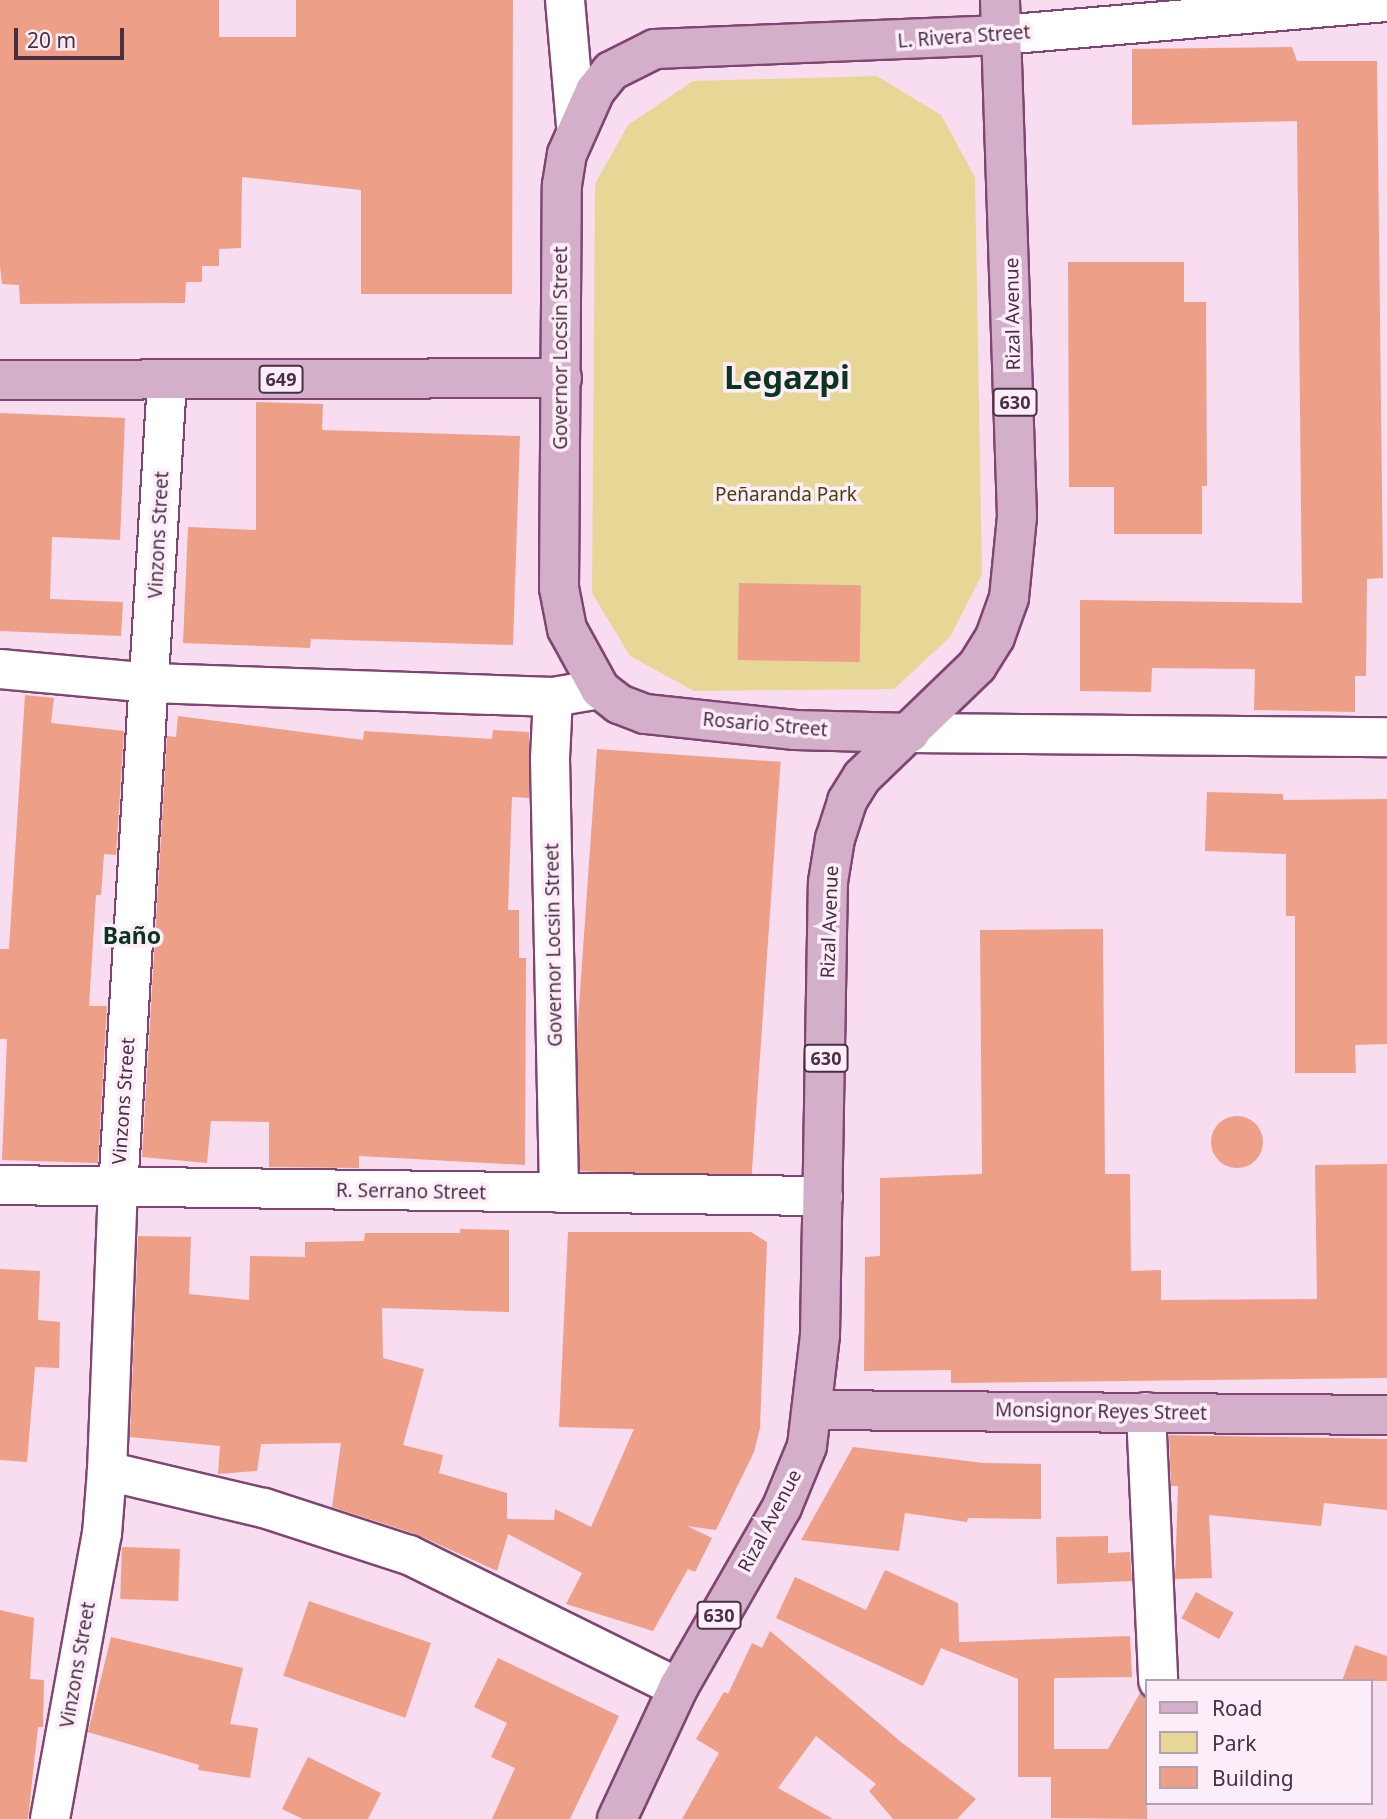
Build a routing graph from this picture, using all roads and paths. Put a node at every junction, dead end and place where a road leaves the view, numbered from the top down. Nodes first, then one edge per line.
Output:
1 (565, 0) edge
2 (1387, 2) edge
3 (1001, 18) edge
4 (576, 125) junction
5 (562, 378) junction
6 (0, 380) edge
7 (167, 380) junction
8 (0, 669) edge
9 (151, 683) junction
10 (600, 689) junction
11 (553, 696) junction
12 (910, 733) junction
13 (1387, 737) edge
14 (0, 1185) edge
15 (118, 1189) junction
16 (559, 1193) junction
17 (823, 1196) junction
18 (814, 1410) junction
19 (1146, 1412) junction
20 (1387, 1415) edge
21 (107, 1471) junction
22 (1158, 1679) edge
23 (678, 1688) junction
24 (50, 1819) edge
25 (617, 1819) edge

1 - 4 street, Governor Locsin Street
2 - 3 street, L. Rivera Street
3 - 4 main road, L. Rivera Street
3 - 12 main road, Rizal Avenue / 630
4 - 5 main road, Governor Locsin Street
5 - 7 main road, 649
5 - 10 main road, Governor Locsin Street
6 - 7 main road, 649
7 - 9 street, Vinzons Street
8 - 9 street
9 - 11 street
9 - 15 street, Vinzons Street
10 - 11 street
10 - 12 main road, Rosario Street
11 - 16 street, Governor Locsin Street
12 - 13 street, Rosario Street
12 - 17 main road, Rizal Avenue / 630
14 - 15 street, R. Serrano Street
15 - 16 street, R. Serrano Street
15 - 21 street, Vinzons Street
16 - 17 street, R. Serrano Street
17 - 18 main road, Rizal Avenue / 630
18 - 19 main road, Monsignor Reyes Street
18 - 23 main road, Rizal Avenue / 630
19 - 20 main road, Monsignor Reyes Street
19 - 22 street
21 - 23 street
21 - 24 street, Vinzons Street
23 - 25 main road, Rizal Avenue / 630

